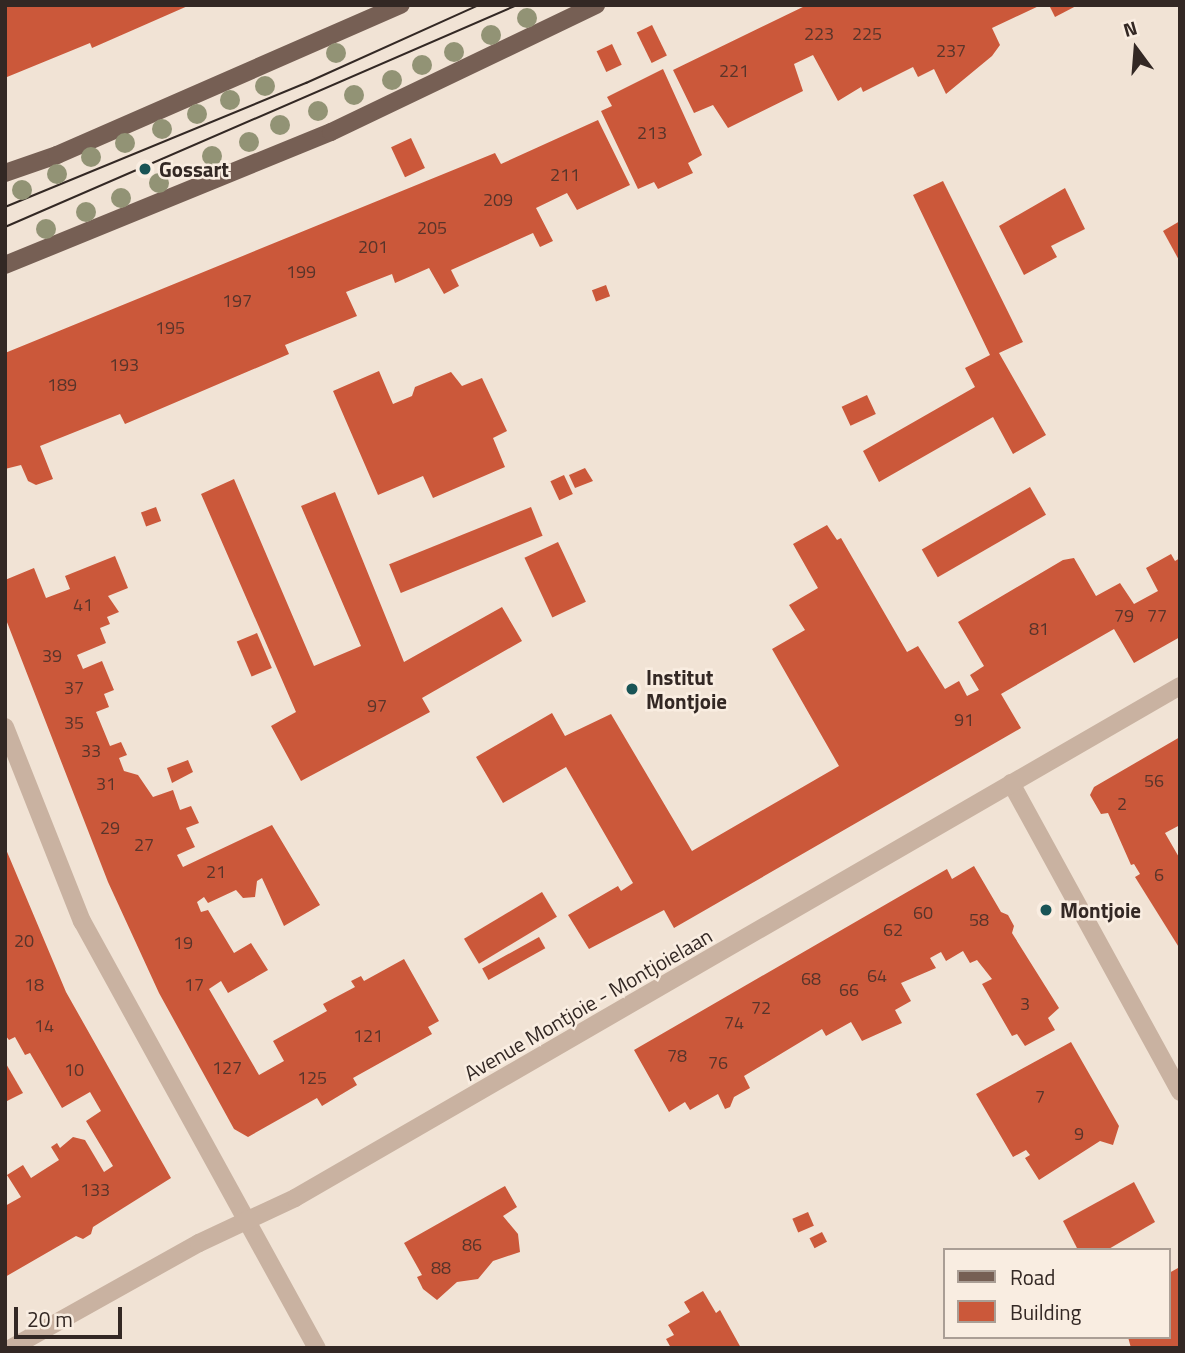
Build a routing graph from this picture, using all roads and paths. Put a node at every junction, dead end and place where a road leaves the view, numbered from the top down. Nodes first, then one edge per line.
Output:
1 (401, 5) edge
2 (596, 5) edge
3 (5, 173) edge
4 (5, 265) edge
5 (1180, 686) edge
6 (5, 727) edge
7 (1011, 783) junction
8 (1180, 1092) edge
9 (246, 1221) junction
10 (11, 1348) edge
11 (317, 1348) edge

1 - 3 main road
2 - 4 main road
5 - 7 street, Avenue Montjoie - Montjoielaan
6 - 9 street
7 - 8 street
7 - 9 street, Avenue Montjoie - Montjoielaan
9 - 10 street, Avenue Montjoie - Montjoielaan
9 - 11 street

